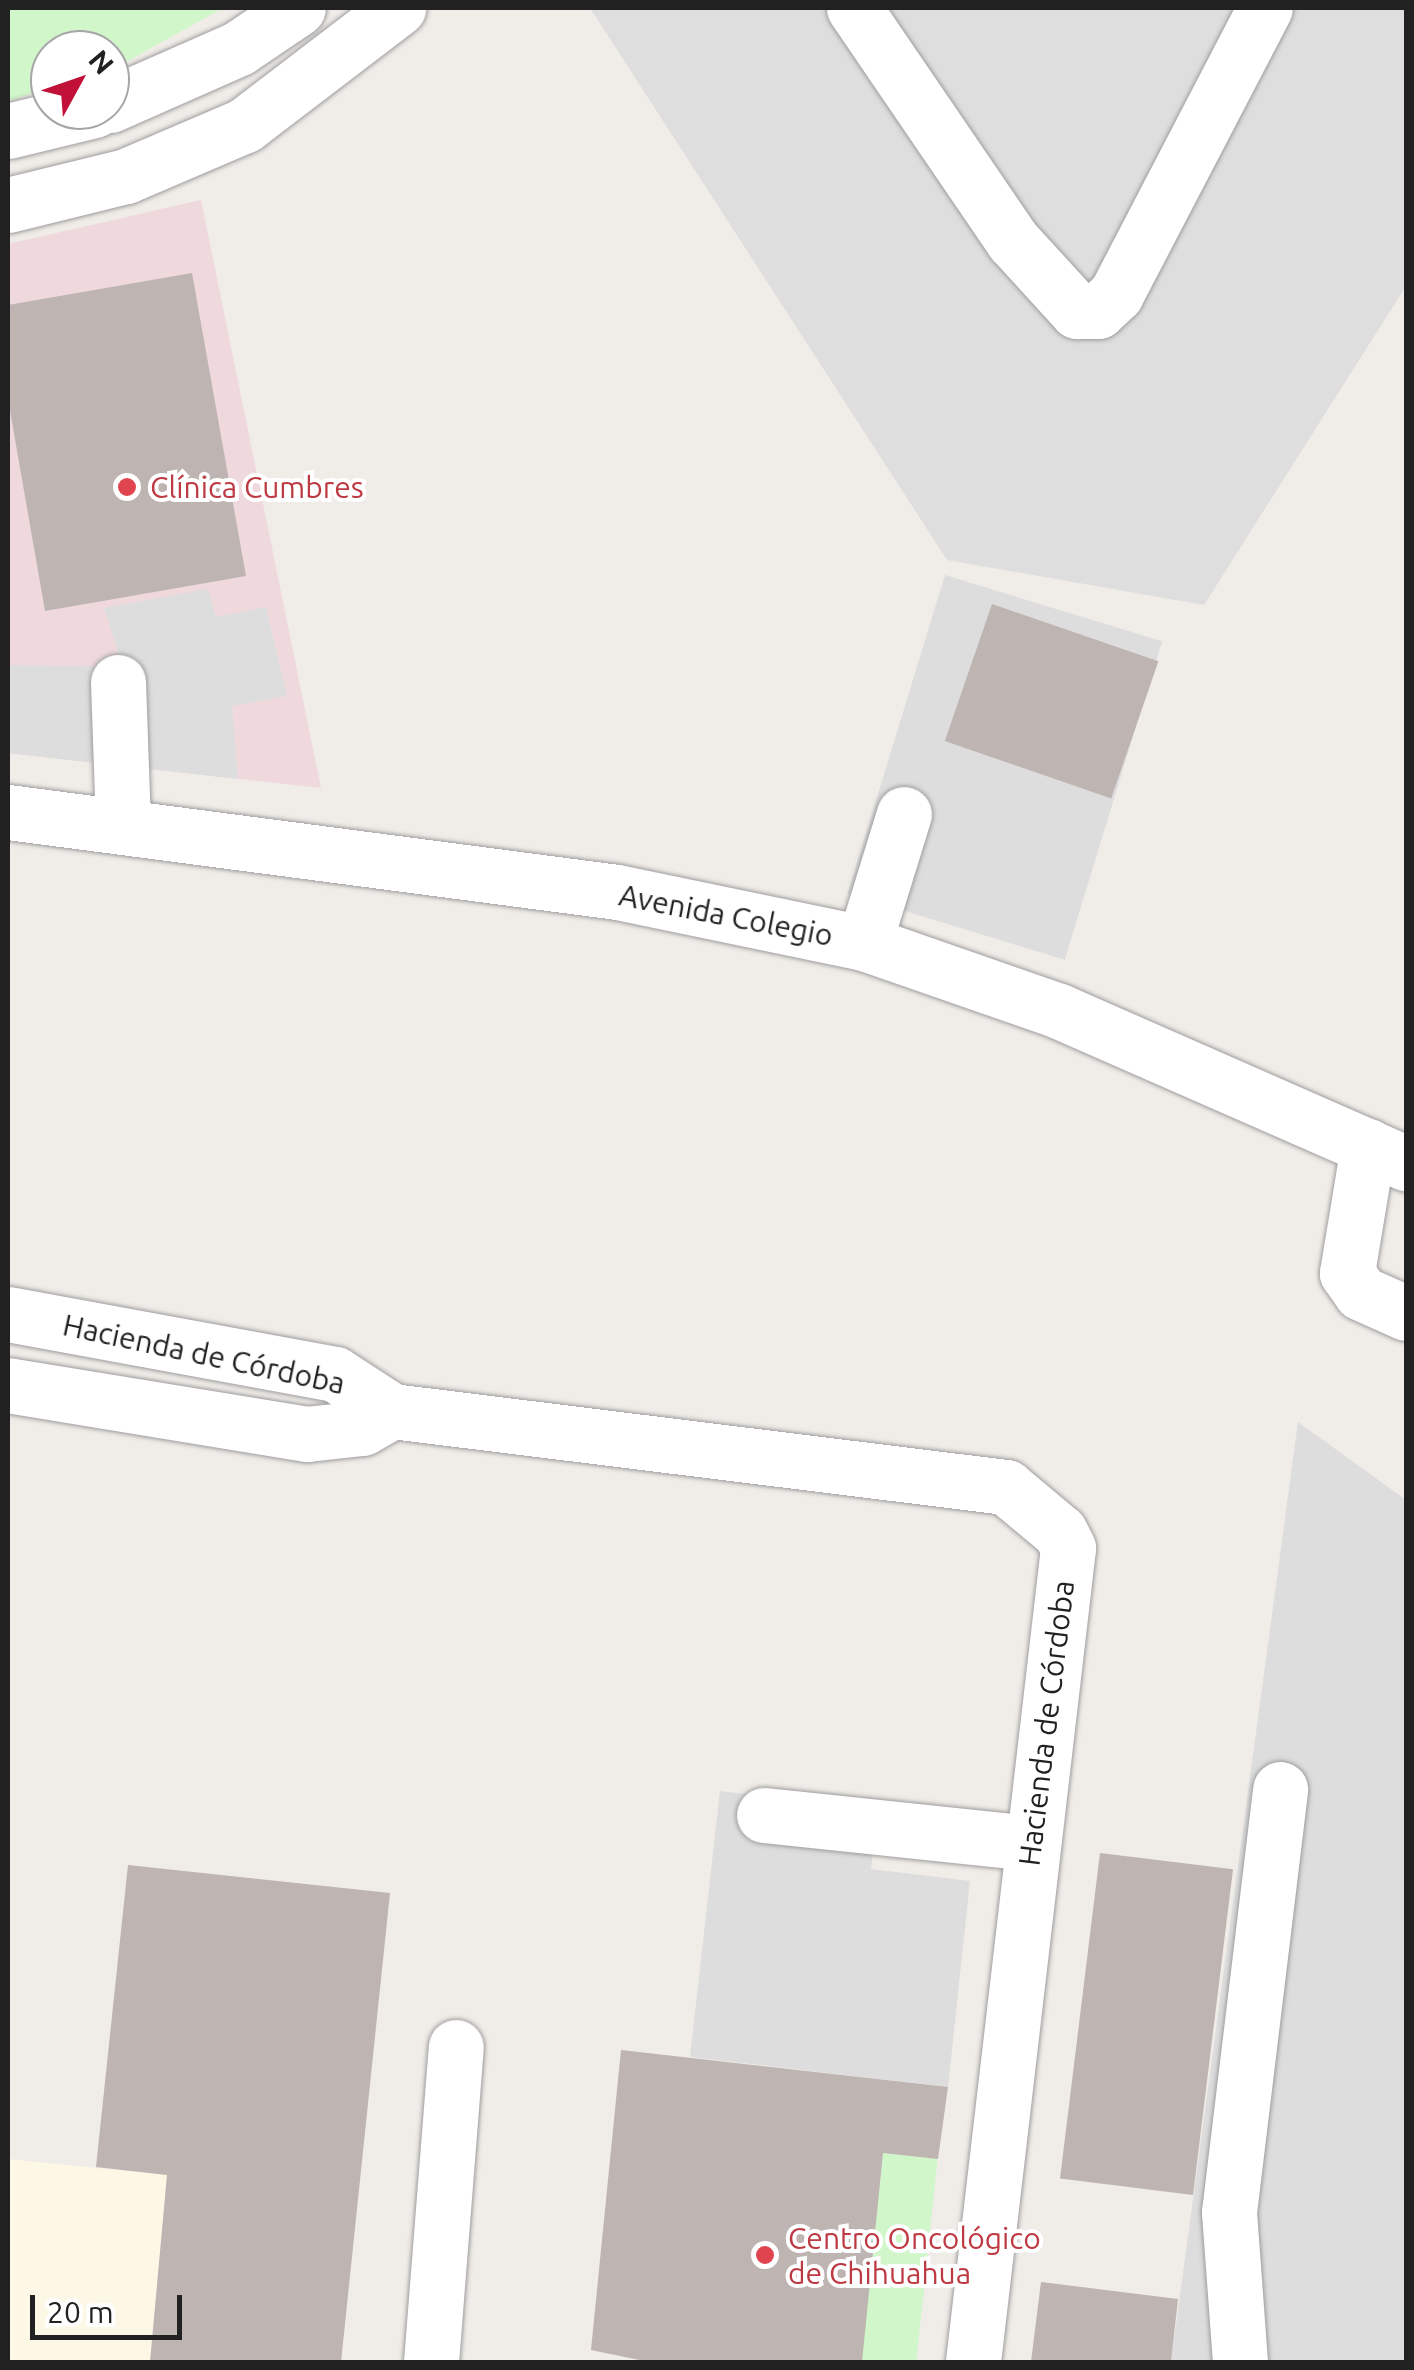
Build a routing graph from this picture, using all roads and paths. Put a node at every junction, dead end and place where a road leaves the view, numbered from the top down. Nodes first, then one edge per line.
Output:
1 (298, 8) edge
2 (398, 8) edge
3 (854, 8) edge
4 (1265, 8) edge
5 (130, 96) edge
6 (8, 205) edge
7 (118, 682) dead end
8 (8, 812) edge
9 (904, 814) dead end
10 (122, 826) junction
11 (864, 943) junction
12 (1387, 1154) edge
13 (1406, 1313) edge
14 (8, 1314) edge
15 (8, 1385) edge
16 (392, 1412) junction
17 (1280, 1790) dead end
18 (764, 1815) dead end
19 (1031, 1843) junction
20 (456, 2047) dead end
21 (431, 2362) edge
22 (973, 2362) edge
23 (1240, 2362) edge

1 - 5 street
2 - 6 street
3 - 4 street
7 - 10 street
8 - 10 street, Avenida Colegio
9 - 11 street
10 - 11 street, Avenida Colegio
11 - 12 street, Avenida Colegio
12 - 13 street
14 - 16 street, Hacienda de Córdoba
15 - 16 street, Hacienda de Córdoba
16 - 19 street, Hacienda de Córdoba
17 - 23 street
18 - 19 street
19 - 22 street, Hacienda de Córdoba
20 - 21 street

